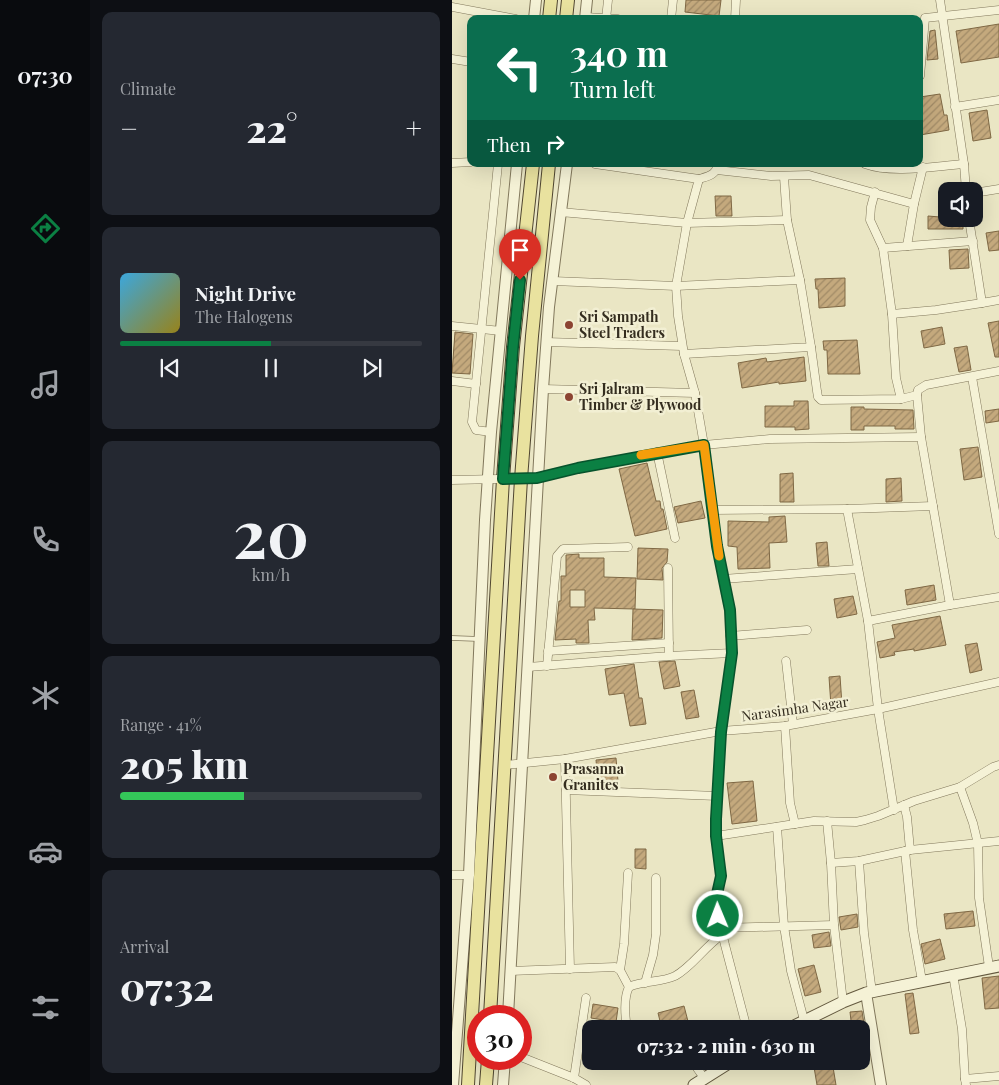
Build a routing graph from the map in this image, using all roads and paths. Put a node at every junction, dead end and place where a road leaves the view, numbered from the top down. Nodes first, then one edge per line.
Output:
1 (536, 0) edge
2 (551, 0) edge
3 (568, 0) edge
4 (587, 0) edge
5 (608, 0) edge
6 (673, 0) edge
7 (736, 0) edge
8 (940, 0) edge
9 (452, 7) edge
10 (998, 10) edge
11 (495, 15) edge
12 (534, 15) edge
13 (549, 15) edge
14 (566, 15) edge
15 (585, 15) edge
16 (606, 15) edge
17 (671, 15) edge
18 (735, 15) edge
19 (942, 16) junction
20 (923, 36) edge
21 (452, 59) edge
22 (467, 61) edge
23 (998, 100) edge
24 (955, 107) junction
25 (467, 162) edge
26 (452, 163) edge
27 (964, 164) junction
28 (498, 167) edge
29 (517, 167) edge
30 (533, 167) edge
31 (549, 167) edge
32 (567, 167) edge
33 (616, 167) edge
34 (718, 167) edge
35 (873, 167) edge
36 (898, 167) edge
37 (923, 167) joint
38 (784, 177) junction
39 (699, 179) junction
40 (965, 182) edge
41 (998, 189) edge
42 (875, 192) junction
43 (983, 192) edge
44 (914, 204) junction
45 (560, 212) junction
46 (787, 220) junction
47 (687, 223) junction
48 (970, 227) edge
49 (973, 241) junction
50 (907, 246) junction
51 (883, 248) junction
52 (800, 280) junction
53 (553, 281) junction
54 (676, 286) junction
55 (998, 300) edge
56 (982, 302) junction
57 (892, 314) junction
58 (452, 326) edge
59 (481, 329) junction
60 (501, 331) junction
61 (546, 342) junction
62 (682, 346) junction
63 (811, 347) junction
64 (684, 354) junction
65 (998, 371) edge
66 (972, 377) junction
67 (452, 381) edge
68 (476, 384) junction
69 (543, 389) junction
70 (695, 393) junction
71 (917, 395) junction
72 (900, 399) junction
73 (491, 432) junction
74 (921, 437) junction
75 (704, 445) junction
76 (657, 452) junction
77 (537, 478) junction
78 (488, 479) junction
79 (503, 479) junction
80 (521, 479) junction
81 (452, 480) edge
82 (933, 506) junction
83 (847, 509) junction
84 (712, 510) junction
85 (998, 534) edge
86 (675, 538) dead end
87 (628, 547) dead end
88 (668, 568) dead end
89 (858, 568) junction
90 (723, 579) junction
91 (998, 597) edge
92 (950, 605) junction
93 (868, 621) junction
94 (807, 630) dead end
95 (730, 636) junction
96 (452, 638) edge
97 (479, 639) junction
98 (669, 643) junction
99 (548, 651) junction
100 (732, 653) junction
101 (669, 656) junction
102 (786, 661) dead end
103 (547, 666) junction
104 (528, 667) junction
105 (998, 682) edge
106 (878, 709) junction
107 (789, 725) junction
108 (721, 732) junction
109 (566, 759) junction
110 (521, 764) junction
111 (505, 765) junction
112 (998, 765) edge
113 (960, 787) junction
114 (566, 790) junction
115 (717, 796) junction
116 (904, 805) junction
117 (894, 810) junction
118 (827, 820) junction
119 (795, 824) junction
120 (777, 827) junction
121 (716, 836) junction
122 (998, 841) edge
123 (978, 844) junction
124 (907, 851) junction
125 (859, 861) junction
126 (831, 863) junction
127 (628, 873) dead end
128 (452, 875) edge
129 (468, 875) junction
130 (656, 878) dead end
131 (834, 925) junction
132 (784, 926) junction
133 (722, 932) junction
134 (996, 967) edge
135 (570, 969) junction
136 (620, 970) junction
137 (510, 971) junction
138 (953, 974) junction
139 (922, 981) junction
140 (645, 983) junction
141 (629, 987) junction
142 (869, 993) junction
143 (586, 998) dead end
144 (843, 1002) junction
145 (491, 1005) edge
146 (508, 1005) edge
147 (455, 1014) edge
148 (626, 1020) edge
149 (745, 1020) edge
150 (804, 1020) joint
151 (532, 1061) edge
152 (487, 1070) edge
153 (504, 1070) edge
154 (695, 1070) edge
155 (718, 1070) edge
156 (998, 1076) edge
157 (574, 1078) junction
158 (699, 1082) edge
159 (965, 1082) edge
160 (454, 1085) edge
161 (468, 1085) edge
162 (486, 1085) edge
163 (503, 1085) edge
164 (586, 1085) edge
165 (881, 1085) edge

1 - 12 street
2 - 13 main road
3 - 14 main road
4 - 15 street
5 - 16 street
6 - 17 street
7 - 18 street
8 - 19 street
9 - 11 street
10 - 19 street
19 - 20 street
19 - 24 street
21 - 22 street
23 - 24 street
24 - 27 street
25 - 26 street
27 - 37 street
27 - 40 street
28 - 59 street
29 - 60 street
30 - 79 main road
31 - 80 main road
32 - 45 street
33 - 39 street
34 - 38 street
34 - 39 street
35 - 36 street
37 - 44 street
38 - 42 street
38 - 46 street
39 - 47 street
41 - 43 street
42 - 44 street
42 - 51 street
44 - 50 street
45 - 47 street
45 - 53 street
46 - 47 street
46 - 52 street
47 - 54 street
48 - 49 street
49 - 50 street
49 - 56 street
50 - 51 street
51 - 57 street
52 - 54 street
52 - 63 street
53 - 54 street
53 - 61 street
54 - 62 street
55 - 56 street
56 - 57 street
57 - 72 street
58 - 59 street
59 - 60 street
59 - 68 street
60 - 73 street
61 - 62 street
61 - 69 street
62 - 64 street
63 - 64 street
63 - 72 street
64 - 70 street
65 - 66 street
66 - 71 street
66 - 85 street
67 - 68 street
68 - 73 street
69 - 70 street
69 - 77 street
70 - 75 street
71 - 72 street
71 - 74 street
73 - 78 street
74 - 75 street
74 - 82 street
75 - 76 street
75 - 84 street
76 - 77 street
76 - 86 street
77 - 80 street
77 - 104 street
78 - 79 street
78 - 81 street
78 - 97 street
79 - 80 street
79 - 161 main road
80 - 111 main road
82 - 83 street
82 - 92 street
83 - 84 street
83 - 89 street
84 - 90 street
87 - 99 street
88 - 98 street
89 - 90 street
89 - 93 street
90 - 95 street
91 - 92 street
92 - 93 street
93 - 106 street
94 - 95 street
95 - 100 street
96 - 97 lane
97 - 129 street
98 - 99 street
98 - 101 street
99 - 103 street
100 - 101 street
100 - 108 street
101 - 103 street
102 - 107 street
103 - 104 street
104 - 110 street
105 - 106 street, Narasimha Nagar
106 - 107 street, Narasimha Nagar
106 - 117 street
107 - 108 street, Narasimha Nagar
107 - 119 street
108 - 109 street, Narasimha Nagar
108 - 115 street
109 - 110 street, Narasimha Nagar
109 - 114 street
110 - 111 street, Narasimha Nagar
110 - 137 street
111 - 145 main road
112 - 113 street
113 - 116 street
113 - 123 street
114 - 115 street
114 - 135 street
115 - 121 street
116 - 117 street
116 - 124 street
117 - 118 street
118 - 119 street
118 - 126 street
119 - 120 street
120 - 121 street
120 - 132 street
121 - 133 street
122 - 123 street
123 - 124 street
123 - 134 street
124 - 125 street
124 - 139 street
125 - 126 street
125 - 142 street
126 - 131 street
127 - 136 street
128 - 129 street
129 - 147 street
130 - 140 street
131 - 132 street
131 - 144 street
132 - 133 street
132 - 150 street
133 - 140 street
133 - 149 street
134 - 138 main road
135 - 136 street
135 - 137 street
136 - 141 street
137 - 146 street
138 - 139 main road
138 - 159 street
139 - 142 main road
140 - 141 street
141 - 148 street
142 - 144 main road
142 - 165 street
143 - 157 street
144 - 150 main road
147 - 160 street
151 - 157 street
152 - 162 main road
153 - 163 street
154 - 158 street
155 - 158 main road
156 - 159 street
157 - 164 street

